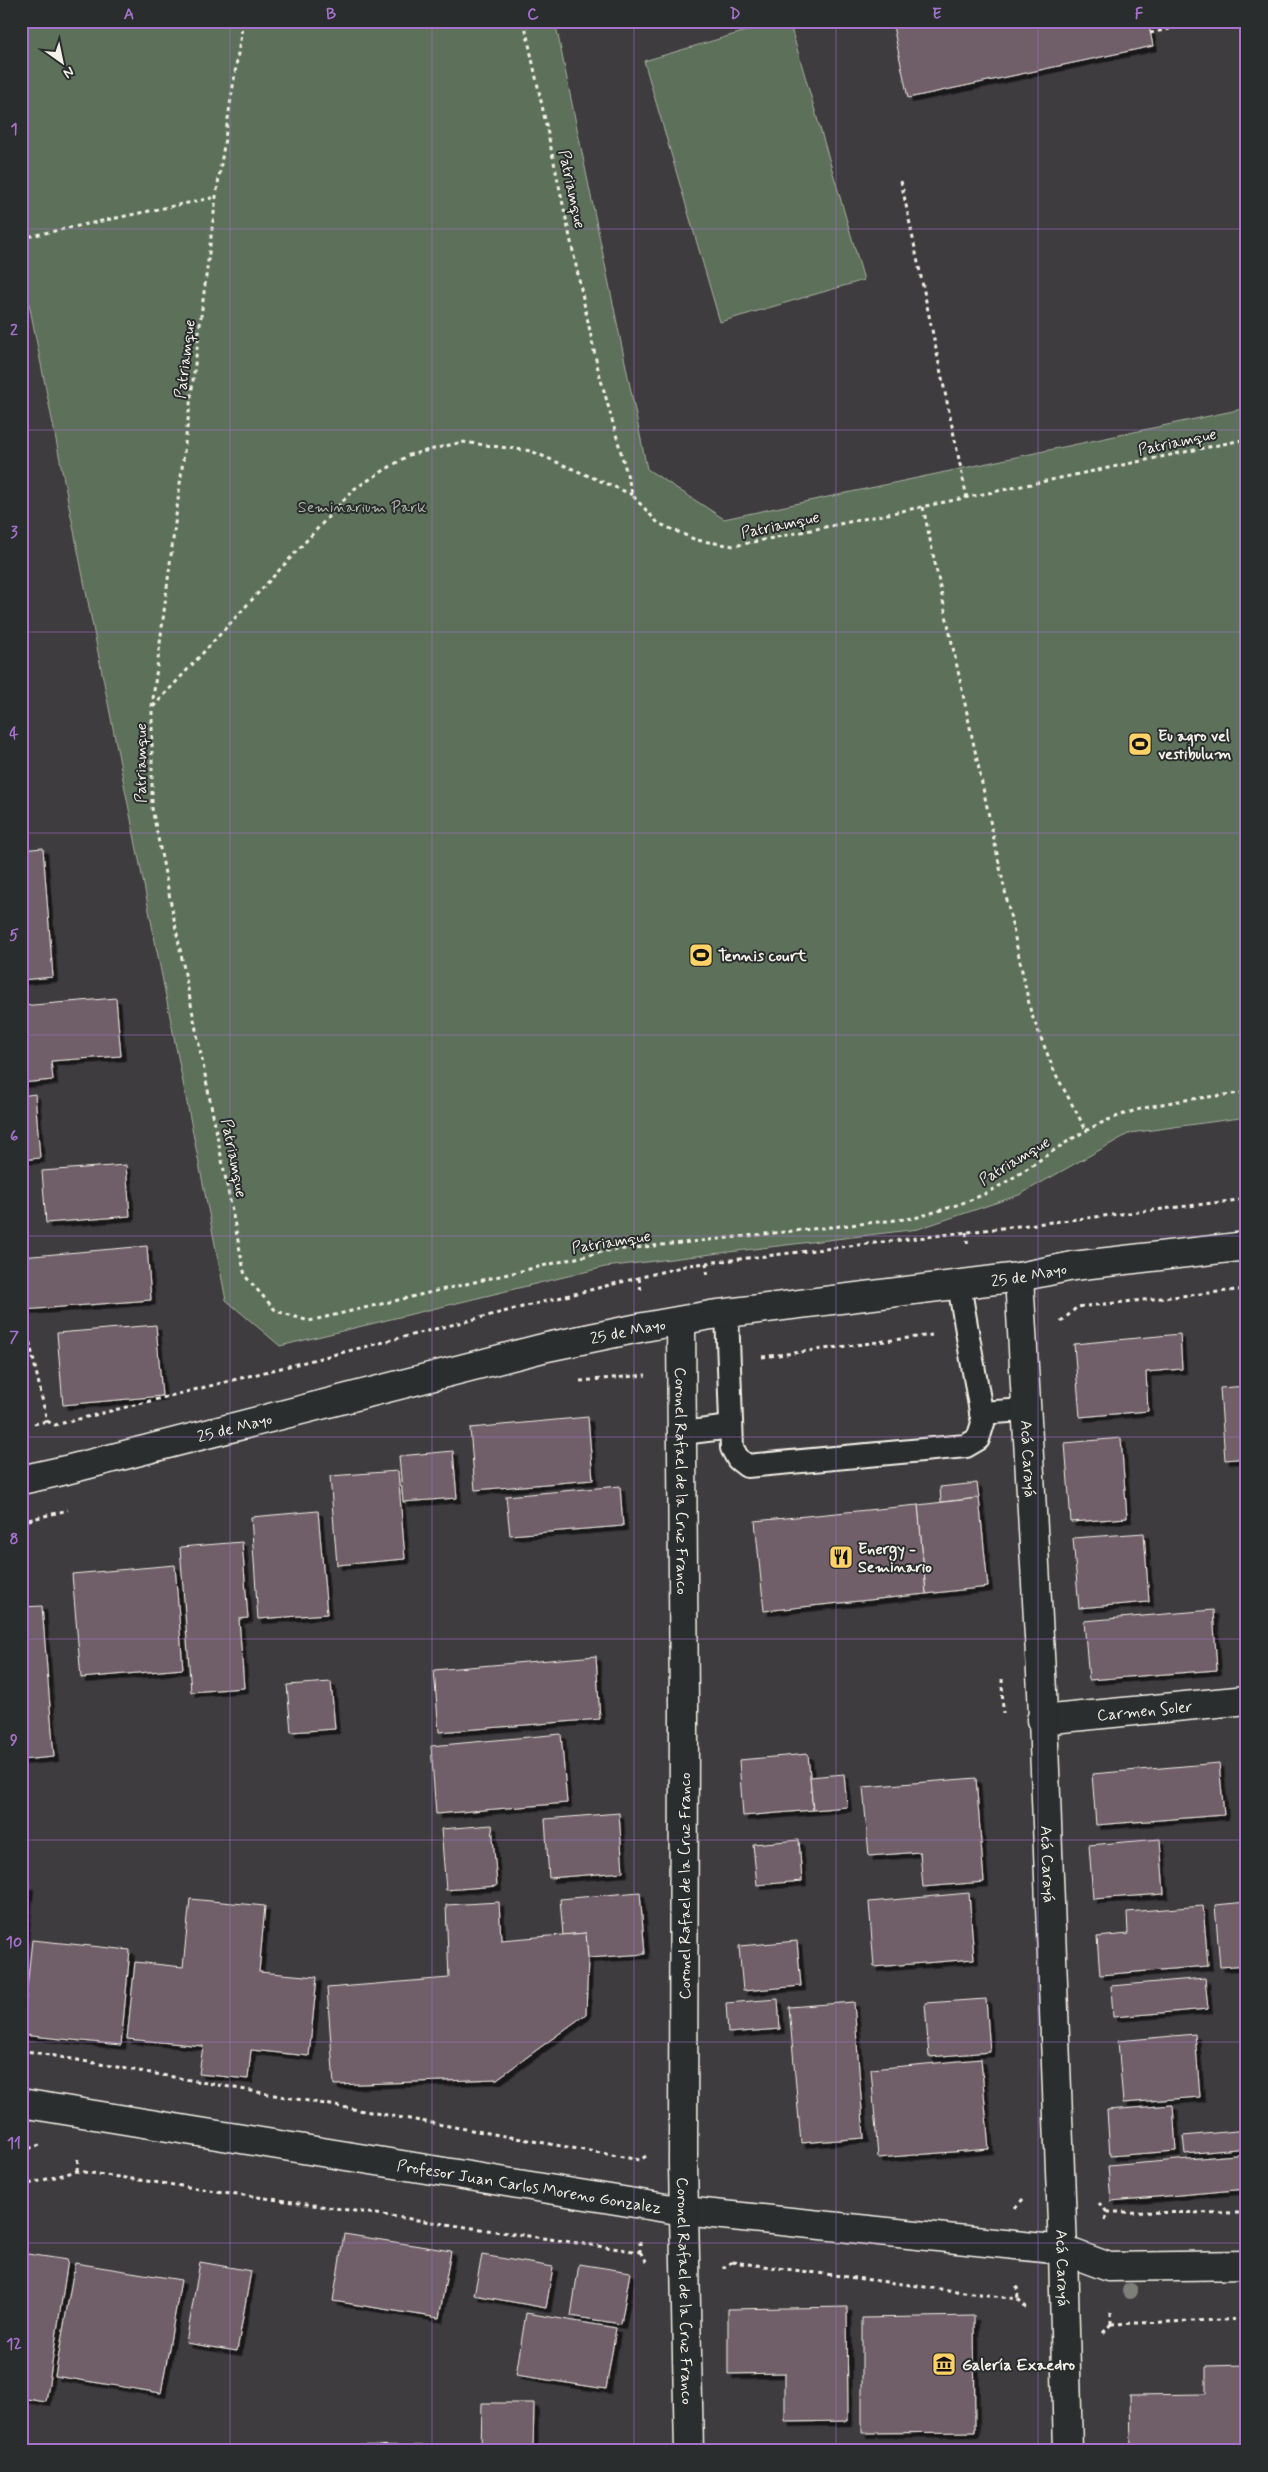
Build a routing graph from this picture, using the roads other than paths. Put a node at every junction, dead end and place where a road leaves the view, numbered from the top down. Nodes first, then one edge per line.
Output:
1 (1247, 1246) edge
2 (1019, 1277) junction
3 (959, 1285) junction
4 (727, 1313) junction
5 (681, 1320) junction
6 (1026, 1410) junction
7 (981, 1413) junction
8 (731, 1427) junction
9 (683, 1433) junction
10 (21, 1480) edge
11 (1247, 1700) edge
12 (1041, 1720) junction
13 (21, 2103) edge
14 (52, 2108) junction
15 (21, 2118) edge
16 (684, 2211) junction
17 (1063, 2250) junction
18 (1247, 2265) edge
19 (689, 2451) edge
20 (1068, 2451) edge

1 - 2 street, 25 de Mayo
2 - 3 street, 25 de Mayo
2 - 6 street, Acá Carayá
3 - 4 street, 25 de Mayo
3 - 7 lane
4 - 5 street, 25 de Mayo
4 - 8 lane
5 - 9 street, Coronel Rafael de la Cruz Franco
5 - 10 street, 25 de Mayo
6 - 7 lane
6 - 12 street, Acá Carayá
7 - 8 lane
8 - 9 lane
9 - 16 street, Coronel Rafael de la Cruz Franco
11 - 12 street, Carmen Soler
12 - 17 street, Acá Carayá
13 - 14 street, Profesor Juan Carlos Moreno Gonzalez
14 - 15 street
14 - 16 street, Profesor Juan Carlos Moreno Gonzalez
16 - 17 street, Profesor Juan Carlos Moreno Gonzalez
16 - 19 street, Coronel Rafael de la Cruz Franco
17 - 18 street, Profesor Juan Carlos Moreno Gonzalez
17 - 20 street, Acá Carayá

